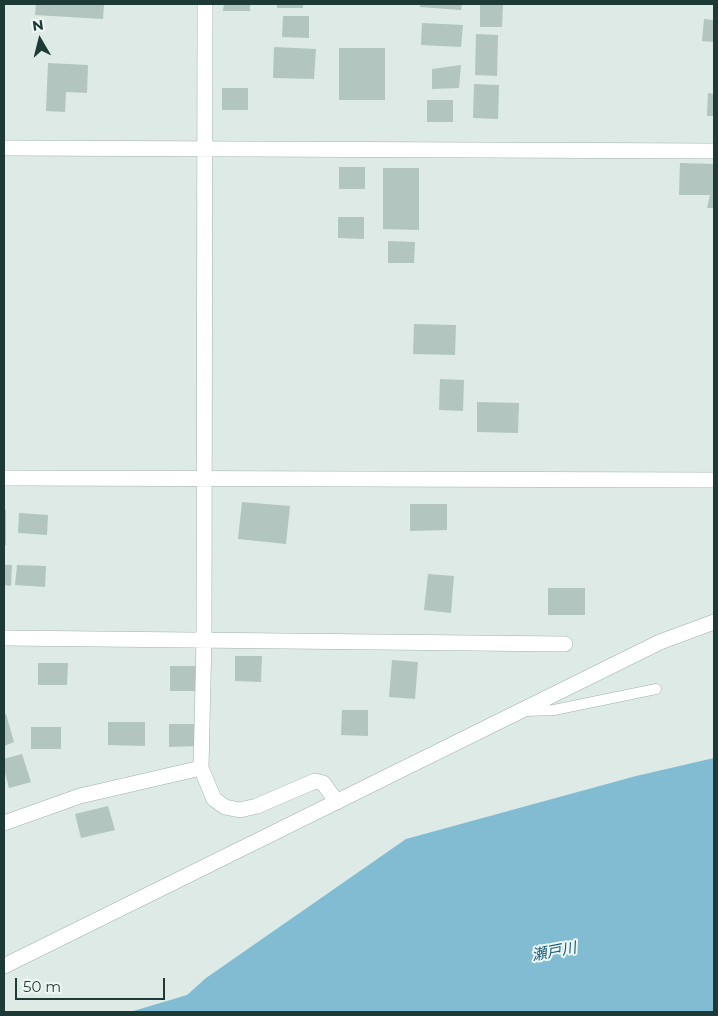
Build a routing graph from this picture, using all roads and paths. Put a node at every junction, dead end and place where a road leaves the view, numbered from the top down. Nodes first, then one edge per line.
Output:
1 (205, 4) edge
2 (4, 148) edge
3 (205, 148) junction
4 (714, 151) edge
5 (4, 478) edge
6 (204, 479) junction
7 (714, 480) edge
8 (714, 622) edge
9 (4, 638) edge
10 (204, 639) junction
11 (565, 644) dead end
12 (656, 689) dead end
13 (522, 711) junction
14 (201, 768) junction
15 (337, 802) junction
16 (4, 823) edge
17 (4, 966) edge

1 - 3 street
2 - 3 street
3 - 4 street
3 - 6 street
5 - 6 street
6 - 7 street
6 - 10 street
8 - 13 street
9 - 10 street
10 - 11 street
10 - 14 street
12 - 13 lane
13 - 15 street
14 - 15 street
14 - 16 street
15 - 17 street

